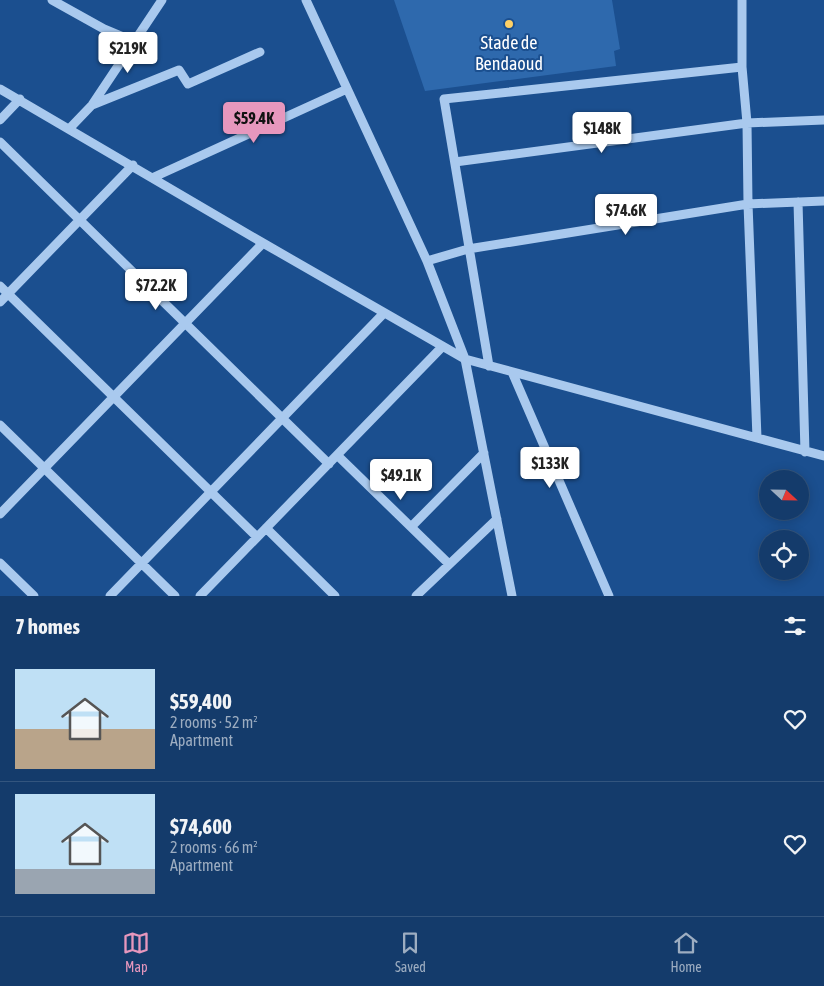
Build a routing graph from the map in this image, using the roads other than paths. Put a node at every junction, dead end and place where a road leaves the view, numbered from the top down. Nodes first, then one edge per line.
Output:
1 (52, 0) edge
2 (162, 0) edge
3 (306, 0) edge
4 (742, 0) edge
5 (135, 42) junction
6 (260, 52) dead end
7 (742, 67) junction
8 (0, 89) edge
9 (347, 89) junction
10 (20, 99) junction
11 (92, 105) junction
12 (0, 120) edge
13 (824, 120) edge
14 (747, 123) junction
15 (69, 129) junction
16 (0, 142) edge
17 (455, 162) junction
18 (132, 165) junction
19 (152, 178) junction
20 (798, 202) junction
21 (824, 202) edge
22 (748, 204) junction
23 (80, 220) junction
24 (263, 244) junction
25 (468, 249) junction
26 (426, 261) junction
27 (0, 286) edge
28 (8, 294) junction
29 (0, 302) edge
30 (384, 313) junction
31 (185, 323) junction
32 (442, 347) junction
33 (465, 359) junction
34 (489, 366) junction
35 (512, 372) junction
36 (114, 397) junction
37 (282, 418) junction
38 (0, 425) edge
39 (757, 438) junction
40 (484, 452) junction
41 (805, 452) junction
42 (337, 455) junction
43 (824, 456) edge
44 (329, 464) junction
45 (44, 468) junction
46 (211, 492) junction
47 (0, 514) edge
48 (497, 519) junction
49 (266, 528) junction
50 (411, 528) junction
51 (257, 537) junction
52 (0, 563) edge
53 (142, 563) junction
54 (449, 564) junction
55 (34, 596) edge
56 (110, 596) edge
57 (175, 596) edge
58 (200, 596) edge
59 (335, 596) edge
60 (416, 596) edge
61 (512, 596) edge
62 (609, 596) edge

1 - 5 street
2 - 5 street
3 - 9 street
4 - 7 street
5 - 11 street
6 - 11 street
7 - 14 street
7 - 17 street
8 - 10 street
9 - 19 street
9 - 26 street
10 - 12 street
10 - 15 street
11 - 15 street
13 - 14 street
14 - 17 street
14 - 22 street
15 - 18 street
16 - 23 street
17 - 25 street
18 - 19 street
18 - 23 street
19 - 24 street
20 - 21 street
20 - 22 street
20 - 41 street
22 - 25 street
22 - 39 street
23 - 28 street
23 - 31 street
24 - 30 street
24 - 31 street
25 - 26 street
25 - 34 street
26 - 33 street
27 - 28 street
28 - 29 street
28 - 36 street
30 - 32 street
30 - 37 street
31 - 36 street
31 - 37 street
32 - 33 street
32 - 42 street
33 - 34 street
33 - 40 street
34 - 35 street
35 - 39 street
35 - 62 street
36 - 45 street
36 - 46 street
37 - 44 street
37 - 46 street
38 - 45 street
39 - 41 street
40 - 48 street
40 - 50 street
41 - 43 street
42 - 44 street
42 - 50 street
44 - 49 street
45 - 47 street
45 - 53 street
46 - 51 street
46 - 53 street
48 - 54 street
48 - 61 street
49 - 51 street
49 - 59 street
50 - 54 street
51 - 58 street
52 - 55 street
53 - 56 street
53 - 57 street
54 - 60 street

